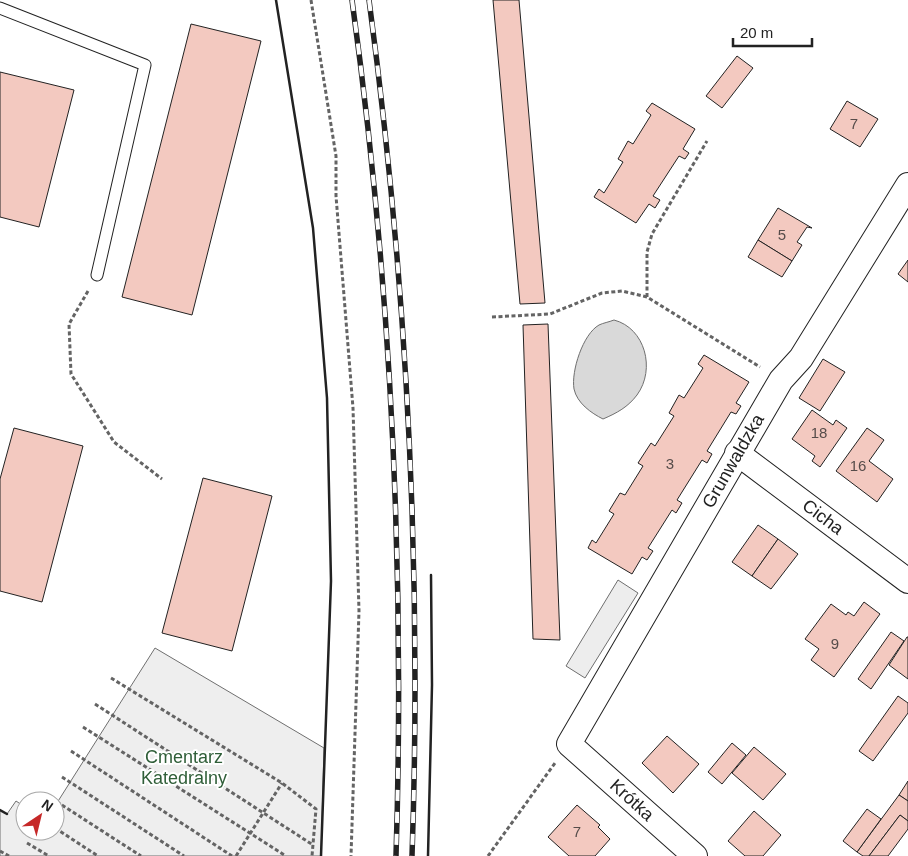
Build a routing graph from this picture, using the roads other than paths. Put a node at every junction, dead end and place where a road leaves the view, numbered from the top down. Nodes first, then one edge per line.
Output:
1 (0, 8) edge
2 (908, 185) edge
3 (97, 275) road end
4 (737, 453) junction
5 (908, 581) edge
6 (569, 744) joint
7 (695, 856) edge

1 - 3 lane
2 - 4 street, Grunwaldzka
4 - 5 street, Cicha
4 - 6 street, Grunwaldzka
6 - 7 street, Krótka

